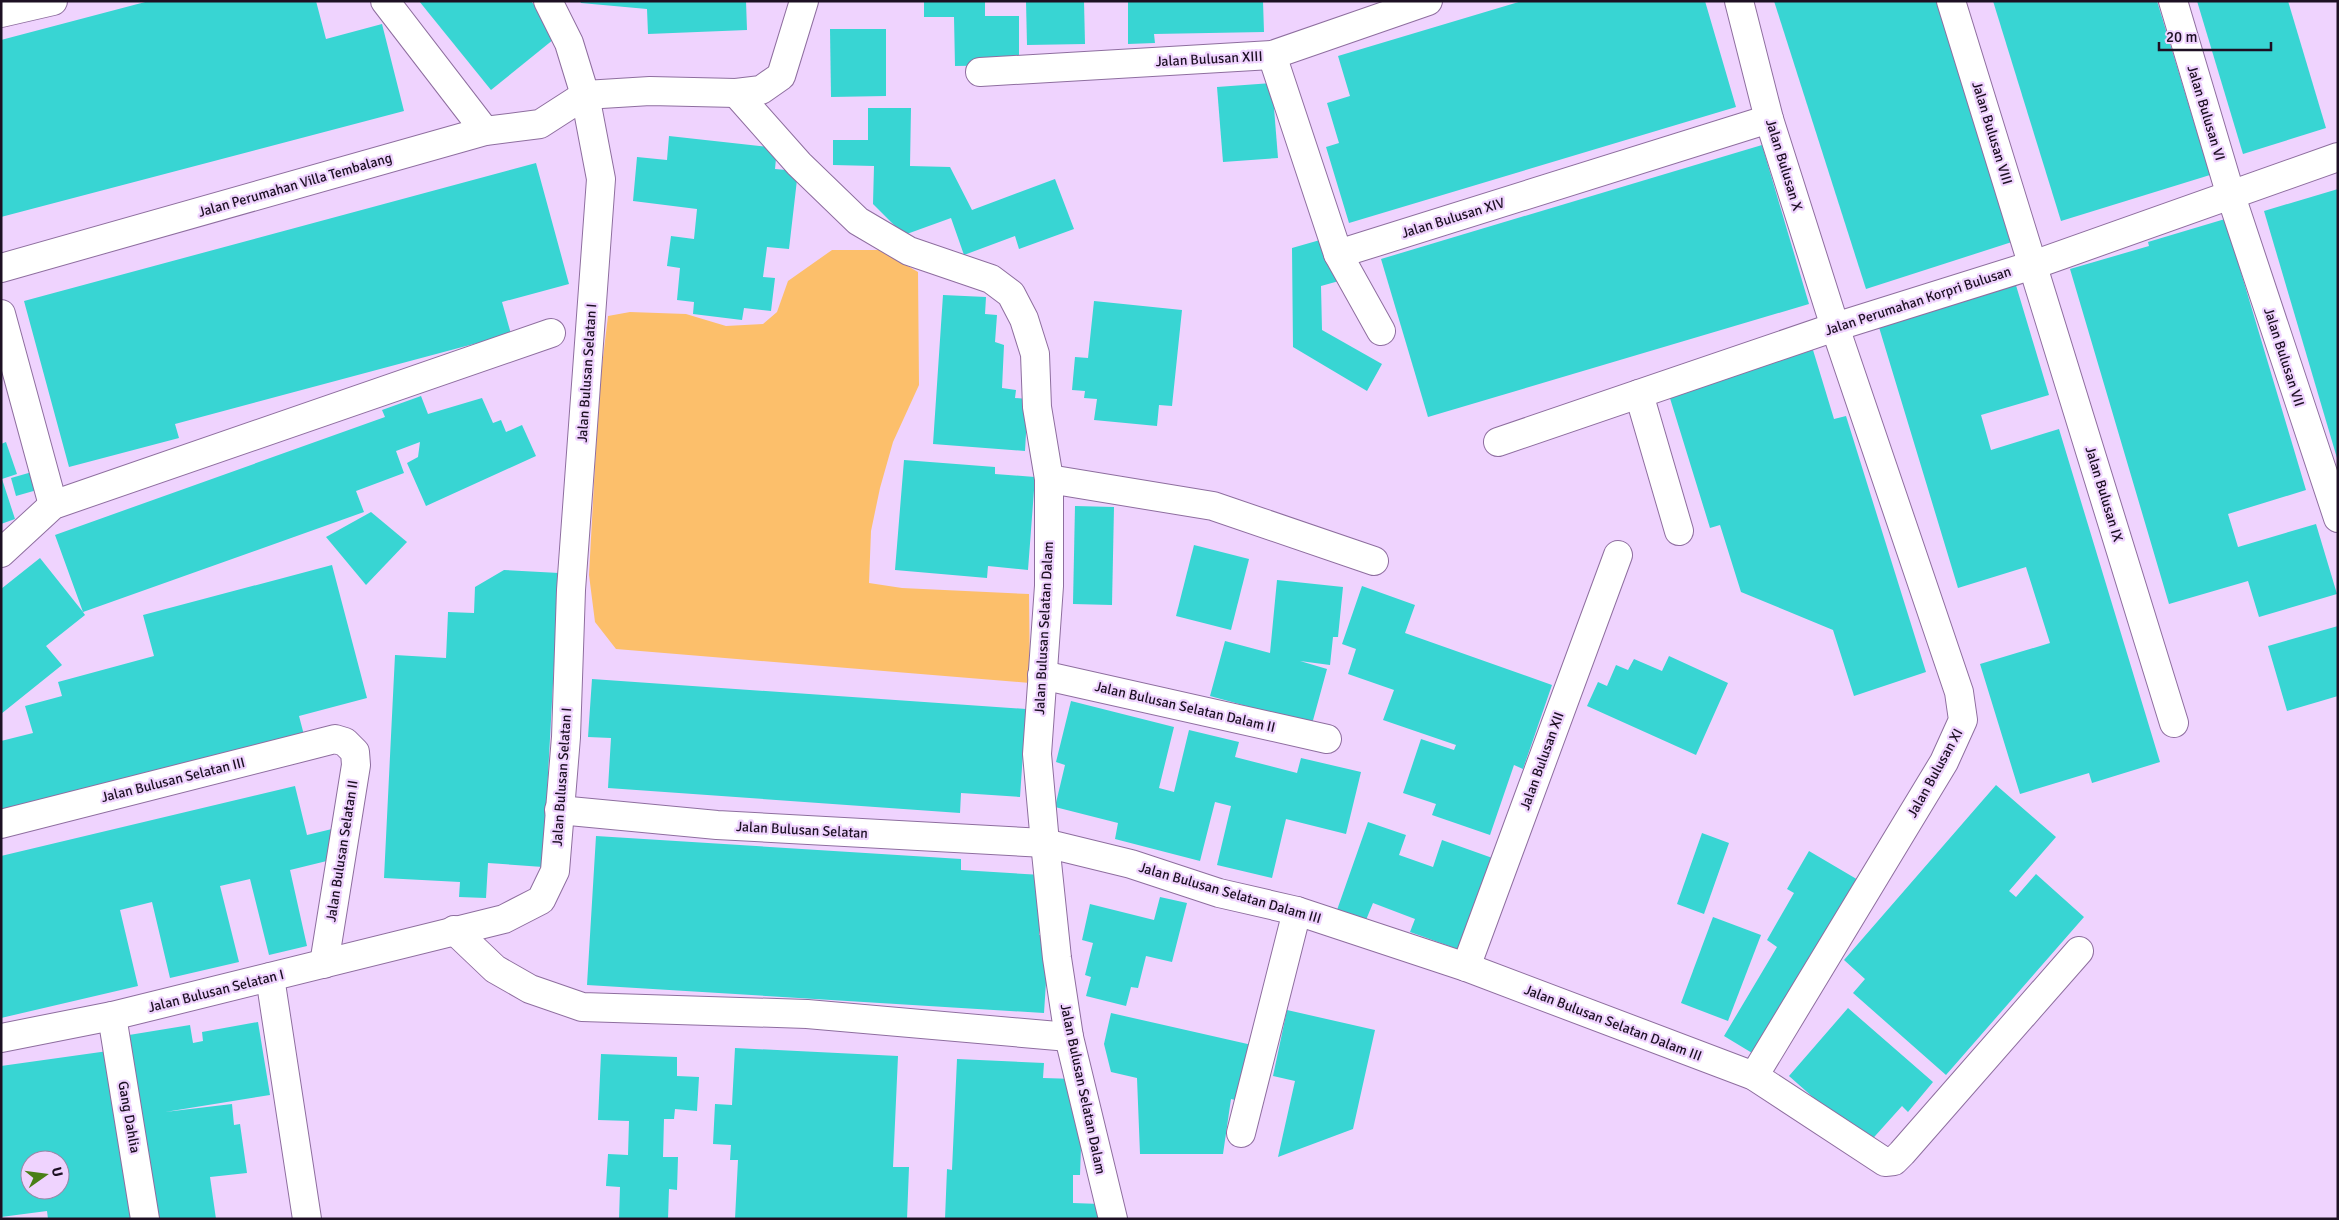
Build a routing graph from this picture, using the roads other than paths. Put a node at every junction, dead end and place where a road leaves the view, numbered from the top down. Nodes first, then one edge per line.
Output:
1 (53, 1) edge
2 (385, 1) edge
3 (548, 1) edge
4 (804, 1) edge
5 (1428, 1) edge
6 (1739, 1) edge
7 (1951, 1) edge
8 (2173, 1) edge
9 (1, 13) edge
10 (1272, 55) junction
11 (980, 72) dead end
12 (736, 93) junction
13 (584, 95) junction
14 (1769, 119) junction
15 (485, 132) junction
16 (2338, 157) edge
17 (2231, 196) junction
18 (1338, 254) junction
19 (2033, 264) junction
20 (1, 268) edge
21 (1, 314) edge
22 (1835, 327) junction
23 (1381, 331) dead end
24 (551, 333) dead end
25 (1639, 394) junction
26 (1498, 442) dead end
27 (1049, 478) junction
28 (53, 505) junction
29 (2338, 518) edge
30 (1679, 531) dead end
31 (1, 554) edge
32 (1618, 556) dead end
33 (1374, 561) dead end
34 (1042, 675) junction
35 (2174, 723) dead end
36 (1327, 739) dead end
37 (345, 742) joint
38 (559, 810) junction
39 (1, 824) edge
40 (1045, 843) junction
41 (1296, 911) junction
42 (454, 930) junction
43 (2079, 951) dead end
44 (324, 964) junction
45 (1466, 967) junction
46 (270, 977) junction
47 (112, 1016) junction
48 (1069, 1037) junction
49 (1, 1038) edge
50 (1754, 1076) junction
51 (1241, 1132) dead end
52 (146, 1219) edge
53 (307, 1219) edge
54 (1113, 1219) edge

1 - 9 street
2 - 15 street
3 - 13 street, Jalan Bulusan Selatan I
4 - 12 street
5 - 10 street, Jalan Bulusan XIII
6 - 14 street, Jalan Bulusan X
7 - 19 street, Jalan Bulusan VIII
8 - 17 street, Jalan Bulusan VI
10 - 11 street, Jalan Bulusan XIII
10 - 18 street
12 - 13 street
12 - 27 street, Jalan Bulusan Selatan Dalam
13 - 15 street, Jalan Perumahan Villa Tembalang
13 - 38 street, Jalan Bulusan Selatan I
14 - 18 street, Jalan Bulusan XIV
14 - 22 street, Jalan Bulusan X
15 - 20 street, Jalan Perumahan Villa Tembalang
16 - 17 street, Jalan Perumahan Korpri Bulusan
17 - 19 street, Jalan Perumahan Korpri Bulusan
17 - 29 street, Jalan Bulusan VII
18 - 23 street
19 - 22 street, Jalan Perumahan Korpri Bulusan
19 - 35 street, Jalan Bulusan IX
21 - 28 street
22 - 25 street, Jalan Perumahan Korpri Bulusan
22 - 50 street, Jalan Bulusan XI
24 - 28 street
25 - 26 street, Jalan Perumahan Korpri Bulusan
25 - 30 street
27 - 33 street
27 - 34 street, Jalan Bulusan Selatan Dalam
28 - 31 street
32 - 45 street, Jalan Bulusan XII
34 - 36 street, Jalan Bulusan Selatan Dalam II
34 - 40 street, Jalan Bulusan Selatan Dalam
37 - 39 street, Jalan Bulusan Selatan III
37 - 44 street, Jalan Bulusan Selatan II
38 - 40 street, Jalan Bulusan Selatan
38 - 42 street, Jalan Bulusan Selatan I
40 - 41 street, Jalan Bulusan Selatan Dalam III
40 - 48 street, Jalan Bulusan Selatan Dalam
41 - 45 street, Jalan Bulusan Selatan Dalam III
41 - 51 street
42 - 44 street, Jalan Bulusan Selatan I
42 - 48 street
43 - 50 street, Jalan Bulusan Selatan Dalam III
44 - 46 street, Jalan Bulusan Selatan I
45 - 50 street, Jalan Bulusan Selatan Dalam III
46 - 47 street, Jalan Bulusan Selatan I
46 - 53 street
47 - 49 street, Jalan Bulusan Selatan I
47 - 52 street, Gang Dahlia
48 - 54 street, Jalan Bulusan Selatan Dalam

